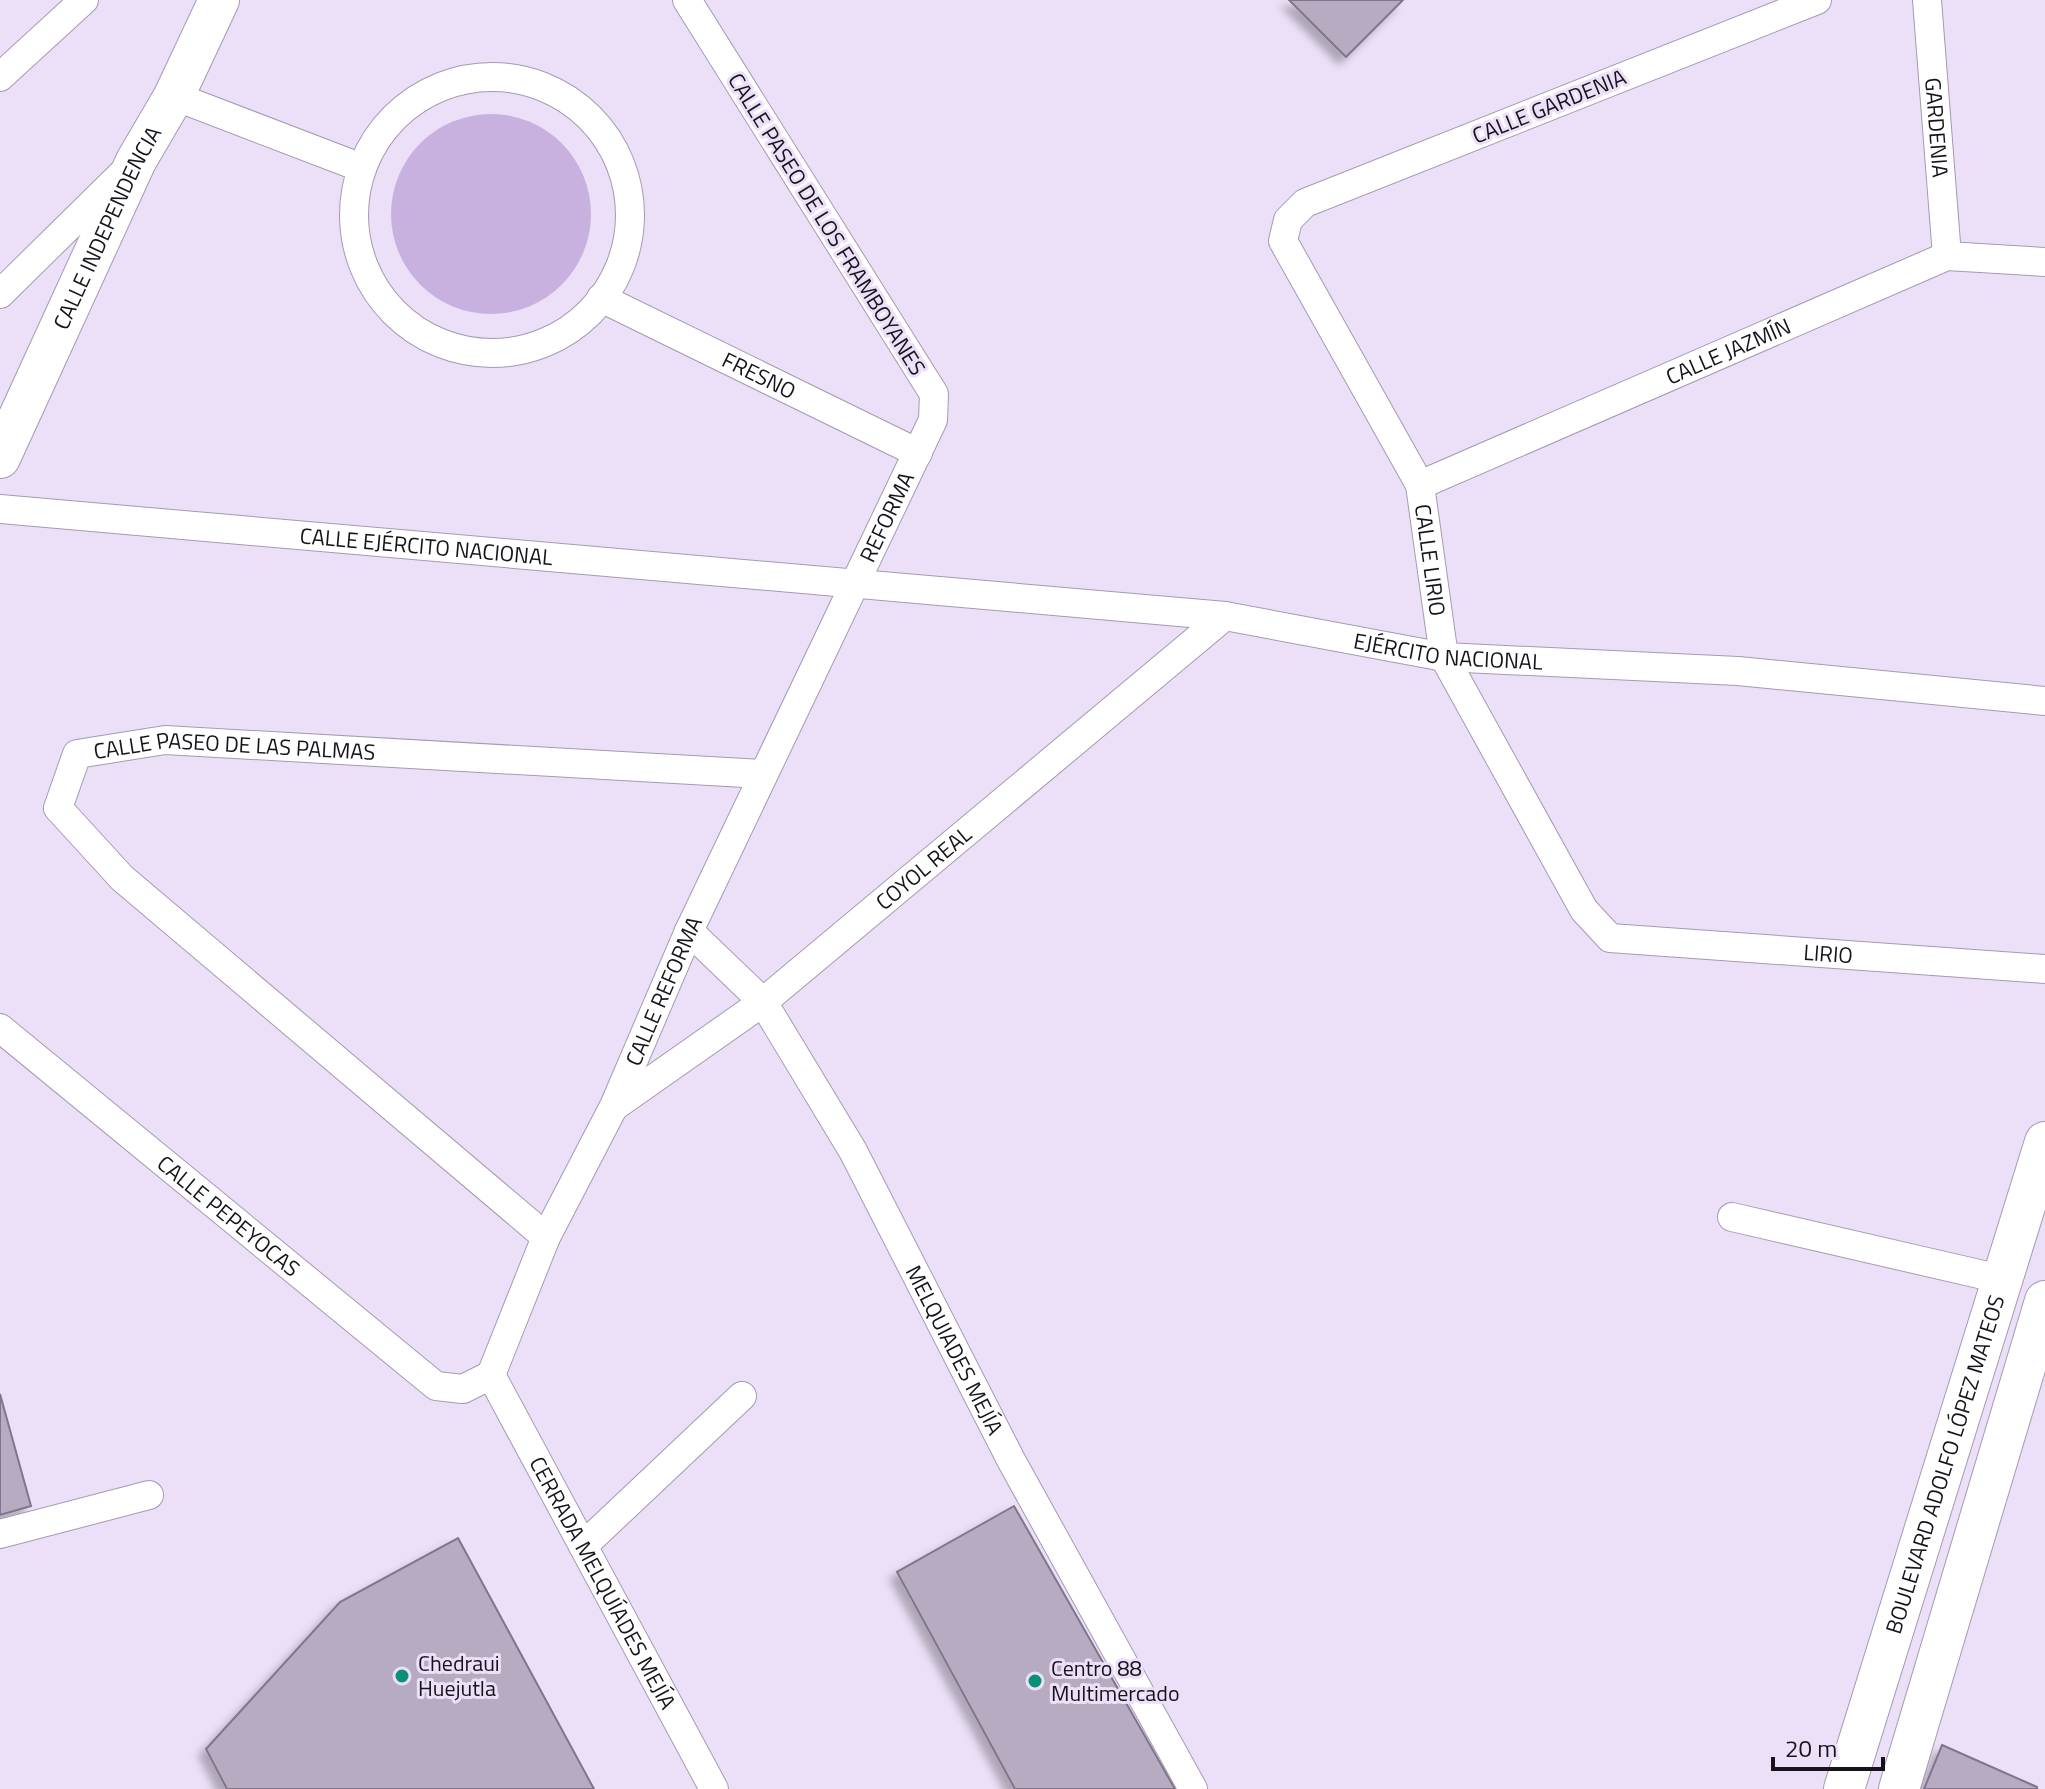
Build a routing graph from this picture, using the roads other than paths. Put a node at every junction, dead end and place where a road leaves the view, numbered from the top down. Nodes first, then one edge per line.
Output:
1 (84, 0) edge
2 (219, 0) edge
3 (687, 0) edge
4 (1817, 0) edge
5 (1927, 0) edge
6 (0, 77) edge
7 (174, 96) junction
8 (136, 161) junction
9 (362, 168) junction
10 (1288, 220) joint
11 (1947, 256) junction
12 (2045, 262) edge
13 (0, 294) edge
14 (601, 298) junction
15 (918, 453) junction
16 (0, 458) edge
17 (1420, 485) junction
18 (0, 509) edge
19 (853, 581) junction
20 (1225, 616) junction
21 (1444, 657) junction
22 (2045, 701) edge
23 (762, 774) junction
24 (689, 931) junction
25 (1610, 938) joint
26 (2045, 969) edge
27 (763, 1002) junction
28 (0, 1028) edge
29 (614, 1106) junction
30 (2045, 1142) edge
31 (1732, 1217) dead end
32 (546, 1237) junction
33 (2005, 1280) junction
34 (2045, 1301) edge
35 (491, 1375) junction
36 (2033, 1385) edge
37 (742, 1396) dead end
38 (149, 1495) dead end
39 (0, 1534) edge
40 (583, 1546) junction
41 (714, 1789) edge
42 (1193, 1789) edge
43 (1844, 1789) edge
44 (1899, 1789) edge

1 - 6 street
2 - 7 street, CALLE INDEPENDENCIA
3 - 15 street, CALLE PASEO DE LOS FRAMBOYANES
4 - 10 street, CALLE GARDENIA
5 - 11 street, GARDENIA
7 - 8 street, CALLE INDEPENDENCIA
7 - 9 street
8 - 13 street
8 - 16 street, CALLE INDEPENDENCIA
9 - 14 street
9 - 14 street
10 - 17 street, CALLE LIRIO
11 - 12 street, CALLE JAZMÍN
11 - 17 street, CALLE JAZMÍN
14 - 15 street, FRESNO
15 - 19 street, REFORMA
17 - 21 street, CALLE LIRIO
18 - 19 street, CALLE EJÉRCITO NACIONAL
19 - 20 street, EJÉRCITO NACIONAL
19 - 23 street, CALLE REFORMA
20 - 21 street, EJÉRCITO NACIONAL
20 - 27 street, COYOL REAL
21 - 22 street, EJÉRCITO NACIONAL
21 - 25 street, CALLE LIRIO
23 - 24 street, CALLE REFORMA
23 - 32 street, CALLE PASEO DE LAS PALMAS
24 - 27 street, MELQUIADES MEJÍA
24 - 29 street, CALLE REFORMA
25 - 26 street, LIRIO
27 - 29 street, COYOL REAL
27 - 42 street, MELQUIADES MEJÍA
28 - 35 street, CALLE PEPEYOCAS
29 - 32 street, CALLE REFORMA
30 - 33 street, BOULEVARD ADOLFO LÓPEZ MATEOS
31 - 33 street
32 - 35 street, CALLE REFORMA
33 - 43 street, BOULEVARD ADOLFO LÓPEZ MATEOS
34 - 36 street
35 - 40 street, CERRADA MELQUÍADES MEJÍA
36 - 44 street
37 - 40 street
38 - 39 street
40 - 41 street, CERRADA MELQUÍADES MEJÍA

